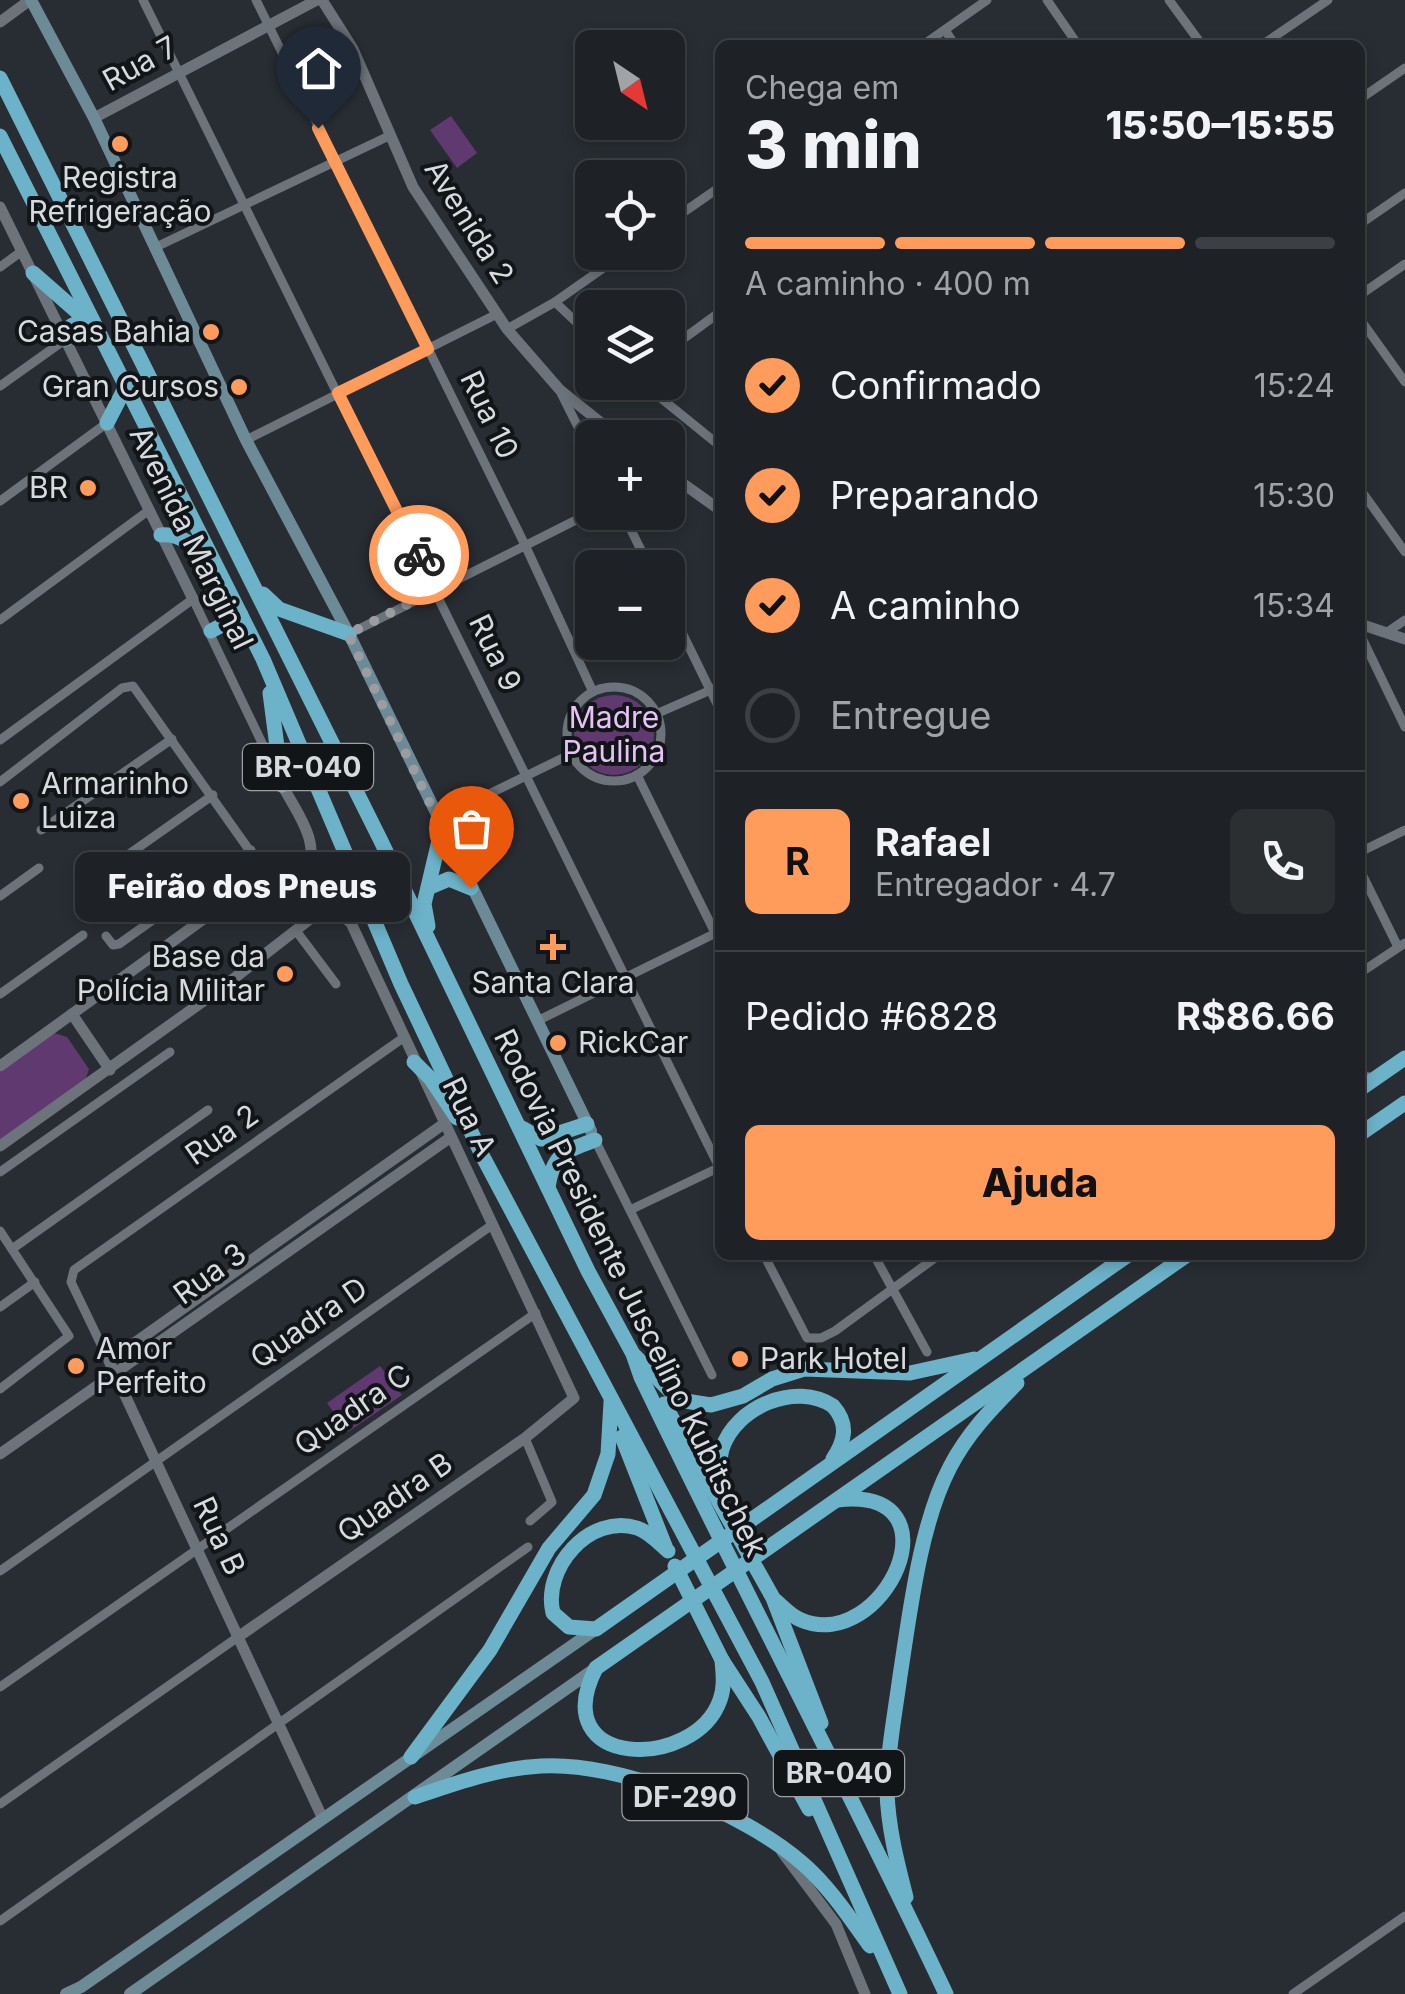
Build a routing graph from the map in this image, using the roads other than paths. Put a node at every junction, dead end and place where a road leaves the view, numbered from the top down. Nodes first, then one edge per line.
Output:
1 (30, 0) edge
2 (143, 0) edge
3 (256, 0) edge
4 (319, 0) edge
5 (987, 0) edge
6 (1047, 0) edge
7 (1170, 0) edge
8 (1328, 0) edge
9 (0, 22) edge
10 (266, 24) junction
11 (945, 30) junction
12 (930, 40) edge
13 (952, 40) edge
14 (1075, 40) edge
15 (1198, 40) edge
16 (1269, 40) edge
17 (1405, 68) edge
18 (178, 71) junction
19 (0, 78) edge
20 (1365, 96) edge
21 (94, 118) junction
22 (391, 135) junction
23 (0, 136) edge
24 (335, 162) junction
25 (715, 191) edge
26 (1405, 192) edge
27 (244, 205) junction
28 (0, 207) edge
29 (685, 212) edge
30 (1365, 220) edge
31 (154, 249) junction
32 (22, 251) junction
33 (1405, 264) edge
34 (0, 267) edge
35 (600, 270) edge
36 (34, 273) junction
37 (1365, 291) edge
38 (555, 302) junction
39 (497, 314) junction
40 (715, 316) edge
41 (575, 321) edge
42 (90, 323) junction
43 (1365, 325) edge
44 (507, 329) junction
45 (685, 338) edge
46 (66, 339) junction
47 (428, 349) junction
48 (1405, 382) edge
49 (0, 386) edge
50 (125, 388) junction
51 (560, 390) junction
52 (338, 393) junction
53 (663, 400) edge
54 (575, 420) edge
55 (598, 420) edge
56 (107, 423) junction
57 (715, 436) edge
58 (710, 439) junction
59 (246, 440) junction
60 (715, 442) edge
61 (685, 486) edge
62 (1365, 496) edge
63 (0, 501) edge
64 (715, 507) edge
65 (148, 511) junction
66 (575, 520) edge
67 (161, 535) junction
68 (525, 545) junction
69 (1405, 552) edge
70 (246, 571) junction
71 (222, 579) junction
72 (436, 590) junction
73 (193, 599) junction
74 (241, 615) junction
75 (0, 620) edge
76 (1405, 620) edge
77 (1365, 625) edge
78 (211, 631) junction
79 (1389, 632) junction
80 (348, 634) junction
81 (685, 634) edge
82 (1405, 639) edge
83 (1365, 644) edge
84 (264, 659) junction
85 (715, 688) edge
86 (593, 692) junction
87 (656, 714) junction
88 (1405, 727) edge
89 (172, 739) junction
90 (0, 740) edge
91 (571, 754) junction
92 (528, 775) junction
93 (637, 775) junction
94 (1, 781) edge
95 (282, 785) junction
96 (213, 795) junction
97 (440, 824) junction
98 (41, 830) dead end
99 (1405, 830) edge
100 (250, 850) junction
101 (1365, 850) edge
102 (39, 868) dead end
103 (303, 877) junction
104 (269, 878) junction
105 (1365, 879) edge
106 (284, 881) junction
107 (430, 887) junction
108 (471, 888) junction
109 (78, 890) dead end
110 (0, 896) edge
111 (324, 909) junction
112 (311, 918) junction
113 (715, 930) edge
114 (297, 932) junction
115 (83, 935) dead end
116 (106, 936) dead end
117 (715, 937) edge
118 (1402, 945) edge
119 (432, 950) junction
120 (1365, 970) edge
121 (628, 978) junction
122 (336, 984) dead end
123 (0, 994) edge
124 (72, 1014) junction
125 (537, 1022) junction
126 (402, 1038) junction
127 (170, 1052) dead end
128 (1405, 1058) edge
129 (414, 1062) junction
130 (0, 1066) edge
131 (110, 1070) junction
132 (1368, 1077) edge
133 (1405, 1104) edge
134 (208, 1110) dead end
135 (446, 1123) junction
136 (518, 1124) junction
137 (587, 1124) junction
138 (1365, 1131) edge
139 (451, 1137) junction
140 (595, 1140) junction
141 (0, 1146) edge
142 (483, 1157) junction
143 (715, 1158) edge
144 (715, 1170) edge
145 (0, 1172) edge
146 (548, 1187) junction
147 (630, 1210) junction
148 (492, 1226) junction
149 (0, 1231) edge
150 (270, 1245) junction
151 (12, 1249) junction
152 (278, 1256) junction
153 (767, 1260) edge
154 (876, 1260) edge
155 (932, 1260) edge
156 (1121, 1260) edge
157 (1180, 1260) edge
158 (71, 1274) joint
159 (35, 1282) junction
160 (891, 1289) junction
161 (0, 1307) edge
162 (536, 1313) junction
163 (927, 1352) dead end
164 (1047, 1354) junction
165 (634, 1355) junction
166 (987, 1355) junction
167 (109, 1360) junction
168 (115, 1374) junction
169 (712, 1375) dead end
170 (0, 1388) edge
171 (574, 1394) joint
172 (611, 1401) junction
173 (525, 1438) junction
174 (0, 1454) edge
175 (156, 1461) junction
176 (826, 1469) junction
177 (834, 1501) junction
178 (723, 1506) junction
179 (530, 1521) dead end
180 (528, 1547) dead end
181 (198, 1548) junction
182 (668, 1551) junction
183 (0, 1570) edge
184 (773, 1598) junction
185 (596, 1630) junction
186 (238, 1637) junction
187 (722, 1660) junction
188 (596, 1668) junction
189 (0, 1687) edge
190 (280, 1724) junction
191 (411, 1757) junction
192 (836, 1767) junction
193 (415, 1797) junction
194 (0, 1804) edge
195 (323, 1818) junction
196 (827, 1831) junction
197 (774, 1840) junction
198 (1405, 1916) edge
199 (0, 1921) edge
200 (913, 1925) junction
201 (890, 1974) junction
202 (66, 1994) edge
203 (130, 1994) edge
204 (866, 1994) edge
205 (900, 1994) edge
206 (946, 1994) edge
207 (1294, 1994) edge

1 - 9 street
1 - 21 main road
2 - 18 street, Rua 9
3 - 10 street, Rua 10
4 - 10 street, Rua 7
4 - 22 street, Avenida 2
5 - 11 street
6 - 14 street
7 - 15 street
8 - 16 street
10 - 18 street, Rua 7
10 - 24 street, Rua 10
11 - 12 street
11 - 13 street
17 - 20 street
18 - 21 street, Rua 7
18 - 27 street, Rua 9
19 - 70 highway, Rodovia Presidente Juscelino Kubitschek / BR-040
21 - 31 main road
22 - 24 street
22 - 39 street, Avenida 2
23 - 42 highway, Rodovia Presidente Juscelino Kubitschek / BR-040
24 - 27 street
24 - 47 street, Rua 10
25 - 29 street
26 - 30 street
27 - 31 street
27 - 52 street, Rua 9
28 - 32 street, Avenida Marginal
31 - 59 main road
32 - 34 street
32 - 36 street, Avenida Marginal
33 - 37 street
35 - 38 street
36 - 42 highway
36 - 46 street, Avenida Marginal
38 - 41 street
38 - 44 street
39 - 44 street, Avenida 2
39 - 47 street
40 - 45 street
42 - 46 highway
42 - 50 highway, Rodovia Presidente Juscelino Kubitschek / BR-040
43 - 48 street
44 - 51 street, Avenida 2
46 - 49 street
46 - 56 street, Avenida Marginal
47 - 52 street
47 - 68 street, Rua 10
50 - 56 highway
50 - 71 highway, Rodovia Presidente Juscelino Kubitschek / BR-040
51 - 54 street
51 - 55 street, Avenida 2
52 - 59 street
52 - 72 street, Rua 9
53 - 58 street
56 - 63 street
56 - 65 street, Avenida Marginal
57 - 58 street
58 - 60 street
59 - 80 main road
61 - 64 street
62 - 69 street
65 - 67 street, Avenida Marginal
65 - 75 street
66 - 68 street
67 - 71 highway
67 - 73 street, Avenida Marginal
68 - 72 street
68 - 86 street, Rua 10
70 - 80 highway
70 - 119 highway, Rodovia Presidente Juscelino Kubitschek / BR-040
71 - 74 highway, Rodovia Presidente Juscelino Kubitschek / BR-040
72 - 80 street
72 - 92 street, Rua 9
73 - 78 street, Avenida Marginal
73 - 90 street
74 - 78 highway
74 - 84 highway, Rodovia Presidente Juscelino Kubitschek / BR-040
76 - 79 street
77 - 79 street
78 - 95 street, Avenida Marginal
79 - 82 street
80 - 97 main road
81 - 85 street
83 - 88 street
84 - 95 highway
84 - 142 highway, Rodovia Presidente Juscelino Kubitschek / BR-040
85 - 87 street
86 - 87 street
86 - 91 street
87 - 93 street
89 - 94 street
89 - 96 street
89 - 98 street
91 - 92 street
91 - 93 street
92 - 97 street
92 - 121 street, Rua 9
93 - 113 street
95 - 103 street
96 - 100 street
96 - 109 street
97 - 107 highway
97 - 108 main road
99 - 101 street
100 - 104 street
100 - 116 street
102 - 110 street
103 - 106 street
103 - 111 street, Rua A
104 - 106 street
104 - 124 street
105 - 118 street
106 - 112 street
107 - 108 highway
107 - 119 highway
108 - 125 main road
111 - 112 street
111 - 126 street, Rua A
112 - 114 street
114 - 122 street
114 - 131 street
115 - 123 street
117 - 121 street
118 - 120 street
119 - 136 highway, Rodovia Presidente Juscelino Kubitschek / BR-040
121 - 125 street
121 - 143 street, Rua 9
124 - 130 street
124 - 131 street
125 - 137 main road
126 - 129 street, Rua A
126 - 158 street, Rua 2
127 - 145 street
128 - 132 highway
129 - 135 street, Rua A
129 - 142 highway
131 - 141 street
133 - 138 highway
134 - 151 street
135 - 139 street, Rua A
135 - 150 street, Rua 3
136 - 137 highway
136 - 146 highway, Rodovia Presidente Juscelino Kubitschek / BR-040
137 - 140 main road
139 - 148 street, Rua A
139 - 152 street, Rua 3
140 - 146 highway
140 - 147 street
142 - 172 highway, Rodovia Presidente Juscelino Kubitschek / BR-040
144 - 147 street
146 - 165 highway, Rodovia Presidente Juscelino Kubitschek / BR-040
147 - 169 street
148 - 162 street, Rua A
148 - 175 street, Quadra D
149 - 151 street
150 - 152 street
150 - 167 street, Rua 3
151 - 159 street
152 - 168 street, Rua 3
153 - 160 street
154 - 160 street
155 - 160 street
156 - 166 highway
157 - 164 highway, DF-290
158 - 167 street, Rua B
159 - 161 street
159 - 170 street
160 - 163 street
162 - 171 street, Rua A
162 - 181 street, Quadra C
164 - 177 highway, DF-290
164 - 200 highway
165 - 166 highway
165 - 178 highway
165 - 192 highway, Rodovia Presidente Juscelino Kubitschek / BR-040
166 - 176 highway
167 - 168 street, Rua B
168 - 174 street, Rua 3
168 - 175 street, Rua B
171 - 173 street, Quadra B
172 - 182 highway
172 - 191 highway
172 - 196 highway, Rodovia Presidente Juscelino Kubitschek / BR-040
173 - 179 street
173 - 186 street, Quadra B
175 - 181 street, Rua B
175 - 183 street, Quadra D
176 - 178 highway
176 - 185 highway
177 - 184 highway
177 - 188 highway, DF-290
178 - 184 highway
180 - 190 street
181 - 186 street, Rua B
181 - 189 street, Quadra C
182 - 185 highway
182 - 187 highway
184 - 192 highway
185 - 191 main road
186 - 190 street, Rua B
186 - 194 street
187 - 188 highway
187 - 196 highway
188 - 193 main road, DF-290
190 - 195 street, Rua B
190 - 199 street
191 - 195 main road
192 - 200 highway, Rodovia Presidente Juscelino Kubitschek / BR-040
193 - 197 highway, DF-290
193 - 203 main road, DF-290
195 - 202 main road
196 - 201 highway, Rodovia Presidente Juscelino Kubitschek / BR-040
197 - 201 highway, DF-290
197 - 204 street
198 - 207 street
200 - 206 highway, Rodovia Presidente Juscelino Kubitschek / BR-040
201 - 205 highway, Rodovia Presidente Juscelino Kubitschek / BR-040

